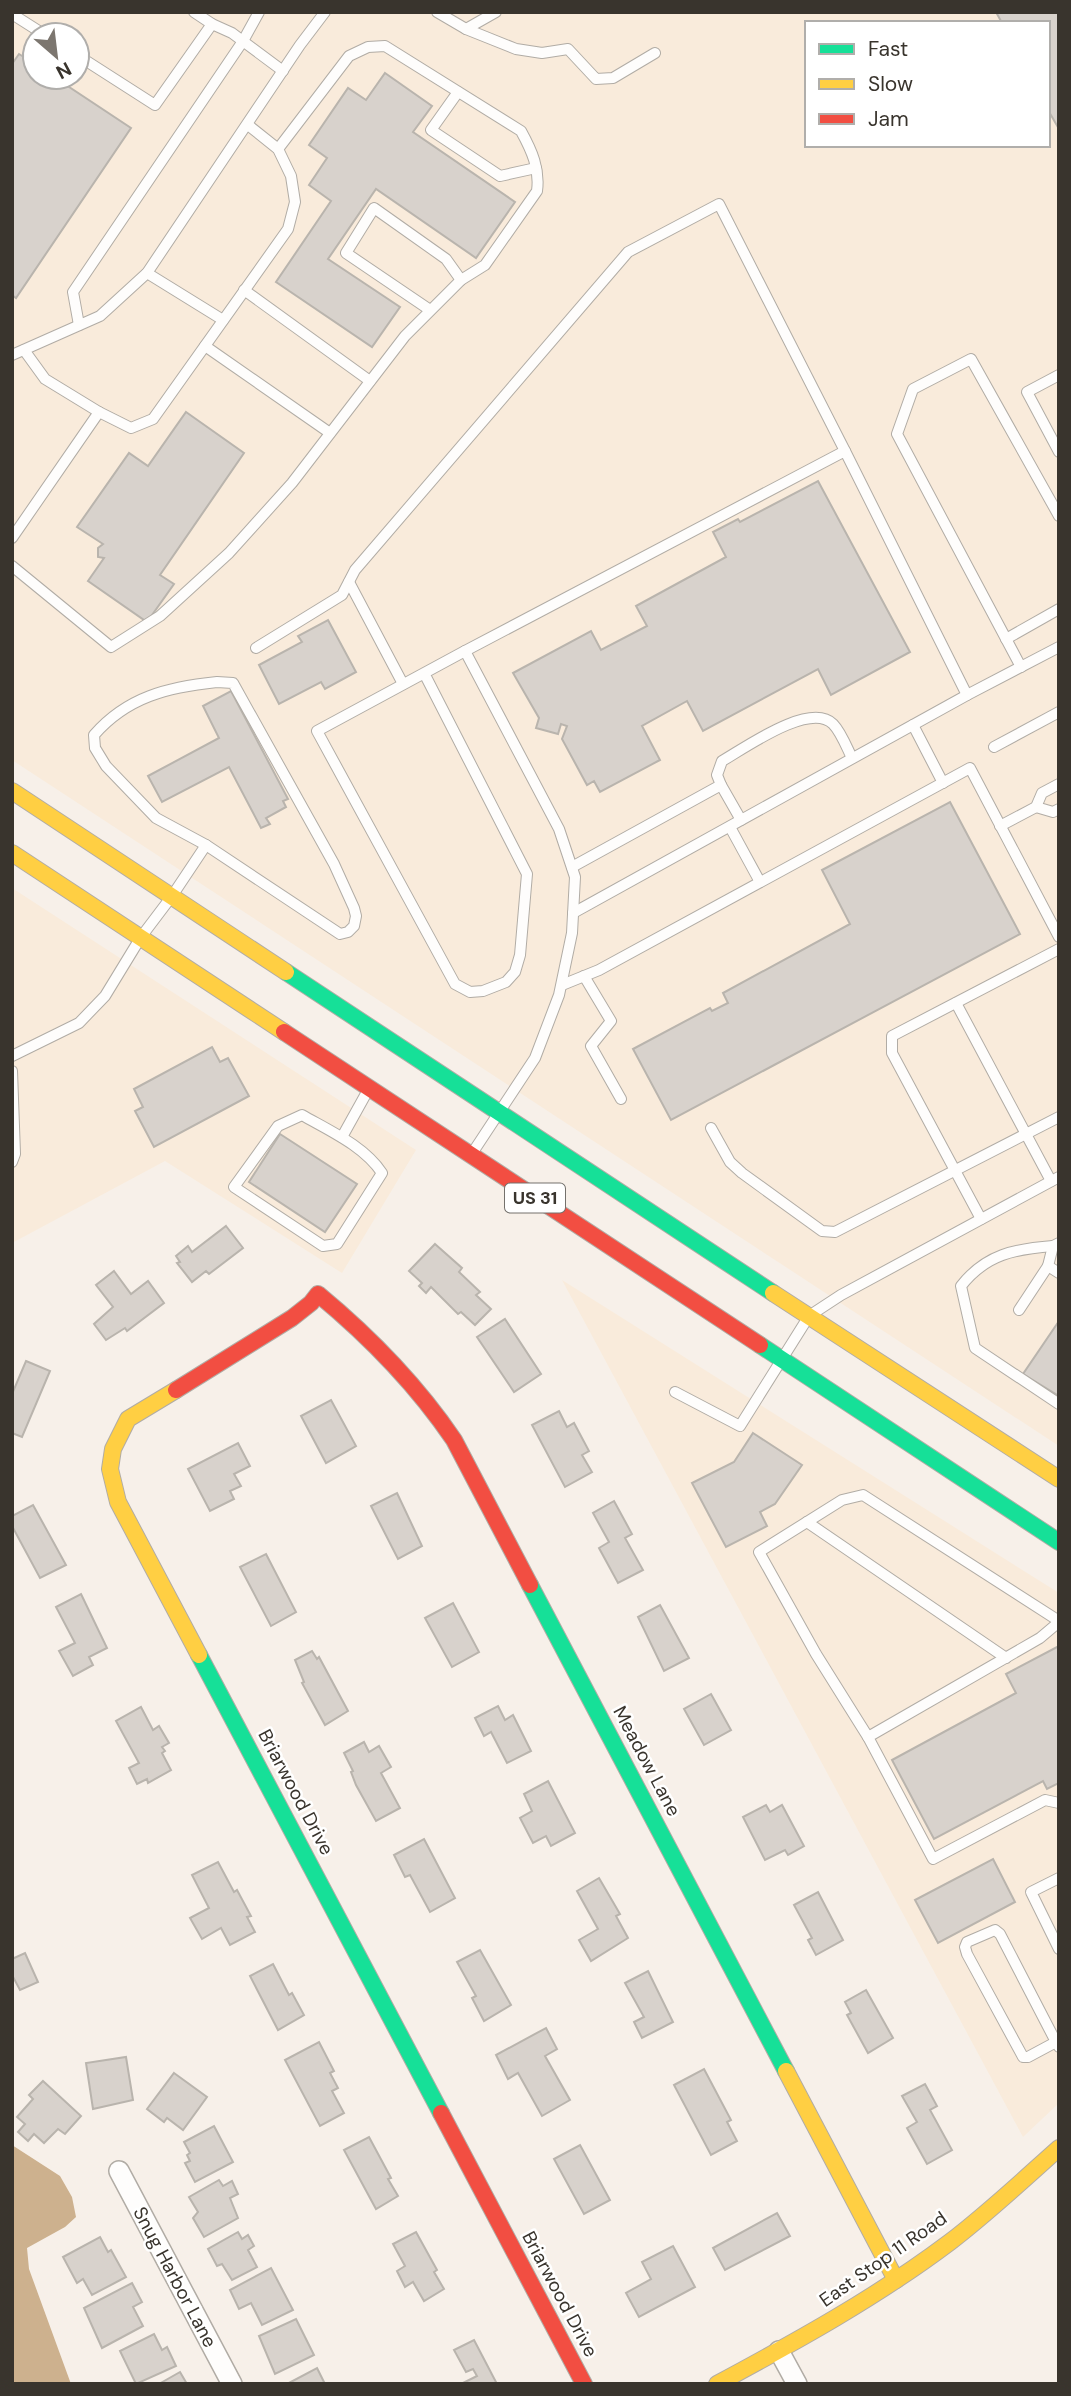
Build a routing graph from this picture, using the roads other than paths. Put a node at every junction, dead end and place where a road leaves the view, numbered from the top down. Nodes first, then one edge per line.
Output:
1 (194, 12) edge
2 (258, 12) edge
3 (325, 12) edge
4 (437, 12) edge
5 (496, 12) edge
6 (212, 24) junction
7 (466, 29) junction
8 (243, 41) junction
9 (655, 53) dead end
10 (91, 64) edge
11 (283, 71) junction
12 (458, 92) junction
13 (248, 125) junction
14 (278, 149) junction
15 (536, 168) junction
16 (147, 274) junction
17 (461, 280) junction
18 (244, 290) junction
19 (430, 310) junction
20 (223, 320) junction
21 (79, 326) junction
22 (205, 346) junction
23 (24, 350) junction
24 (12, 355) edge
25 (1059, 375) edge
26 (370, 381) junction
27 (99, 412) junction
28 (330, 433) junction
29 (845, 451) junction
30 (1059, 452) edge
31 (1059, 516) edge
32 (12, 538) edge
33 (12, 566) edge
34 (349, 582) junction
35 (1059, 609) edge
36 (1006, 639) junction
37 (1059, 647) edge
38 (256, 648) dead end
39 (465, 651) junction
40 (1021, 667) junction
41 (424, 673) junction
42 (403, 684) junction
43 (967, 695) junction
44 (1059, 712) edge
45 (913, 725) junction
46 (994, 747) dead end
47 (852, 758) junction
48 (943, 783) junction
49 (1059, 784) edge
50 (721, 785) junction
51 (12, 791) edge
52 (1036, 807) junction
53 (1059, 809) edge
54 (741, 820) junction
55 (1000, 825) junction
56 (730, 827) junction
57 (206, 845) junction
58 (12, 853) edge
59 (572, 867) junction
60 (760, 882) junction
61 (172, 896) junction
62 (573, 913) junction
63 (141, 937) junction
64 (1059, 937) edge
65 (1059, 949) edge
66 (584, 976) junction
67 (562, 985) junction
68 (956, 1003) junction
69 (12, 1056) edge
70 (12, 1071) edge
71 (369, 1088) junction
72 (621, 1099) dead end
73 (498, 1111) junction
74 (1059, 1117) edge
75 (711, 1128) dead end
76 (1026, 1134) junction
77 (342, 1137) junction
78 (471, 1156) junction
79 (12, 1162) edge
80 (955, 1171) junction
81 (1055, 1179) edge
82 (981, 1219) junction
83 (1056, 1244) edge
84 (1048, 1266) junction
85 (1059, 1273) edge
86 (318, 1294) joint
87 (1019, 1310) dead end
88 (809, 1317) junction
89 (782, 1361) junction
90 (675, 1392) dead end
91 (1059, 1404) edge
92 (1059, 1479) edge
93 (807, 1522) junction
94 (1059, 1542) edge
95 (1059, 1622) edge
96 (1006, 1658) junction
97 (868, 1737) junction
98 (1059, 1803) edge
99 (1059, 1878) edge
100 (1059, 1949) edge
101 (1058, 2044) edge
102 (1059, 2148) edge
103 (119, 2171) dead end
104 (896, 2280) junction
105 (779, 2351) junction
106 (232, 2384) edge
107 (584, 2384) edge
108 (717, 2384) edge
109 (797, 2384) edge

1 - 6 lane
2 - 8 lane
3 - 11 lane
4 - 7 lane
5 - 7 lane
6 - 8 lane
6 - 10 lane
7 - 9 lane
8 - 11 lane
8 - 21 lane
11 - 13 lane
12 - 14 lane
12 - 15 lane
12 - 15 lane
13 - 14 lane
13 - 16 lane
14 - 18 lane
15 - 17 lane
16 - 20 lane
16 - 21 lane
17 - 19 lane
17 - 19 lane
18 - 20 lane
18 - 26 lane
19 - 26 lane
20 - 22 lane
21 - 23 lane
22 - 27 lane
22 - 28 lane
23 - 24 lane
23 - 27 lane
25 - 30 lane
26 - 28 lane
27 - 32 lane
28 - 33 lane
29 - 34 lane
29 - 39 lane
29 - 43 lane
31 - 36 lane
34 - 38 lane
34 - 42 lane
35 - 36 lane
36 - 40 lane
37 - 40 lane
39 - 41 lane
39 - 59 lane
40 - 43 lane
41 - 42 lane
41 - 42 lane
43 - 45 lane
44 - 46 lane
45 - 47 lane
45 - 48 lane
47 - 50 lane
47 - 54 lane
48 - 55 lane
48 - 60 lane
49 - 52 lane
50 - 54 lane
50 - 59 lane
51 - 61 main road, US 31
52 - 53 lane
52 - 55 lane
54 - 56 lane
55 - 64 lane
56 - 60 lane
56 - 62 lane
57 - 57 lane
57 - 61 lane
58 - 63 main road, US 31
59 - 62 lane
60 - 66 lane
61 - 63 lane
61 - 73 main road, US 31
62 - 67 lane
63 - 69 lane
63 - 71 main road, US 31
65 - 68 lane
66 - 67 lane
66 - 72 lane
67 - 73 lane
68 - 76 lane
68 - 80 lane
70 - 79 lane
71 - 77 lane
71 - 78 main road, US 31
73 - 78 lane
73 - 88 main road, US 31
74 - 76 lane
75 - 80 lane
76 - 80 lane
76 - 81 lane
77 - 77 lane
78 - 89 main road, US 31
80 - 82 lane
81 - 82 lane
82 - 88 lane
83 - 84 lane
83 - 91 lane
84 - 85 lane
84 - 87 lane
86 - 104 main road, Meadow Lane
86 - 107 main road, Briarwood Drive
88 - 89 lane
88 - 92 main road, US 31
89 - 90 lane
89 - 94 main road, US 31
93 - 95 lane
93 - 96 lane
93 - 97 lane
95 - 96 lane
96 - 97 lane
97 - 98 lane
99 - 100 lane
101 - 101 lane
102 - 104 main road, East Stop 11 Road
103 - 106 street, Snug Harbor Lane
104 - 105 main road, East Stop 11 Road
105 - 108 main road, East Stop 11 Road
105 - 109 street

